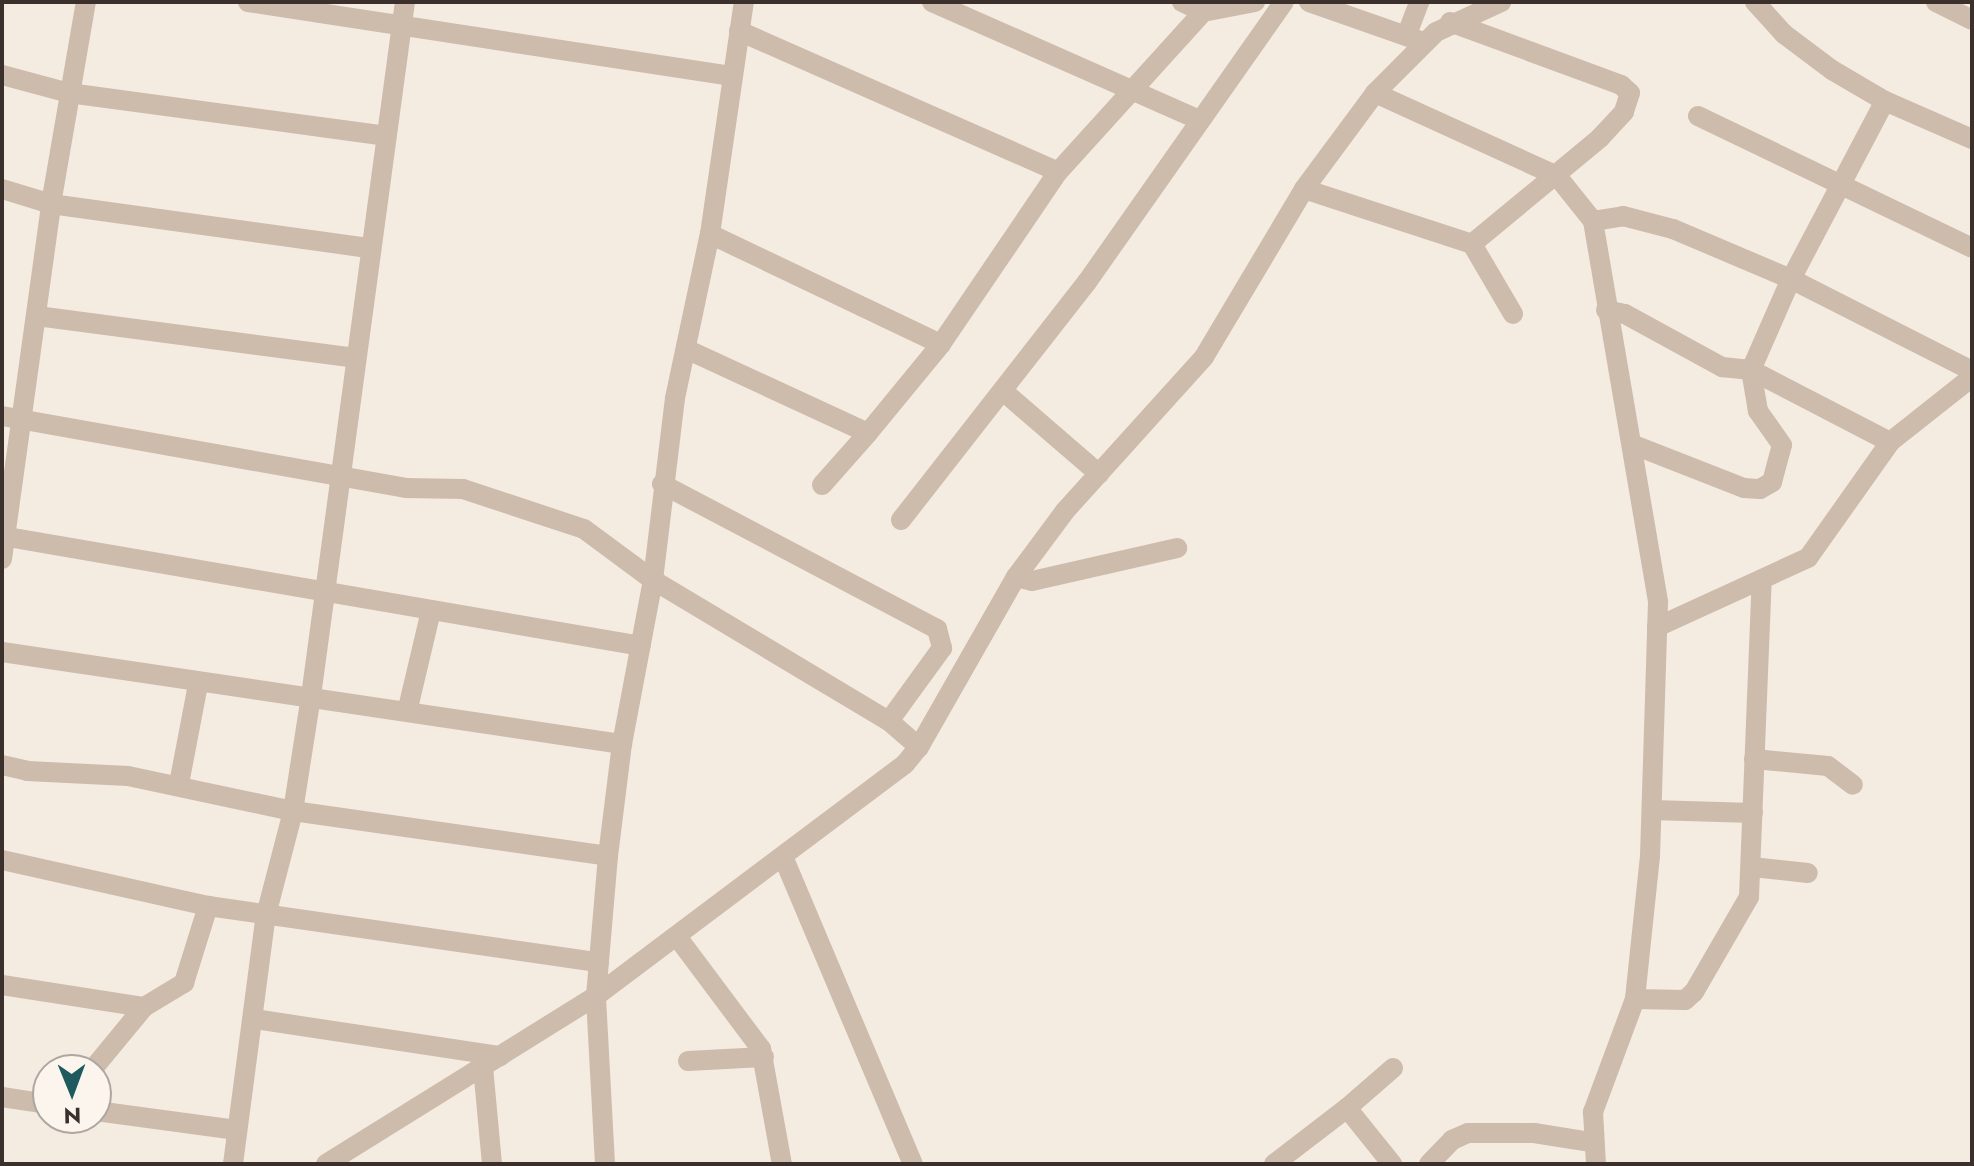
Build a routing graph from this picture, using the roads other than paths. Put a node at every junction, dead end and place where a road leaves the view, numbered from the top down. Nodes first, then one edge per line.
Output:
1 (86, 2) edge
2 (248, 2) edge
3 (405, 2) edge
4 (744, 2) edge
5 (932, 2) edge
6 (1182, 2) edge
7 (1255, 2) edge
8 (1284, 2) edge
9 (1309, 2) edge
10 (1419, 2) edge
11 (1501, 2) edge
12 (1755, 2) edge
13 (1936, 2) edge
14 (1354, 9) edge
15 (1203, 12) junction
16 (1972, 20) edge
17 (1450, 22) junction
18 (401, 26) junction
19 (739, 31) junction
20 (1415, 38) junction
21 (2, 75) edge
22 (732, 76) junction
23 (1131, 90) junction
24 (69, 93) junction
25 (1375, 93) junction
26 (1885, 101) junction
27 (1698, 116) dead end
28 (1197, 119) junction
29 (385, 136) junction
30 (1972, 139) edge
31 (1058, 172) junction
32 (1557, 176) junction
33 (1842, 185) junction
34 (2, 189) edge
35 (1304, 189) junction
36 (51, 204) junction
37 (1593, 221) junction
38 (710, 234) junction
39 (1472, 244) junction
40 (370, 248) junction
41 (1972, 248) edge
42 (1791, 279) junction
43 (1606, 310) junction
44 (1513, 314) dead end
45 (37, 316) junction
46 (941, 344) junction
47 (686, 349) junction
48 (355, 358) junction
49 (1751, 370) junction
50 (1972, 374) edge
51 (1003, 391) junction
52 (12, 419) edge
53 (868, 433) junction
54 (1890, 442) junction
55 (1634, 445) junction
56 (1099, 474) junction
57 (339, 477) junction
58 (662, 484) junction
59 (822, 485) dead end
60 (901, 520) dead end
61 (4, 536) edge
62 (1177, 548) dead end
63 (2, 559) edge
64 (1016, 577) junction
65 (653, 580) junction
66 (1762, 580) junction
67 (325, 593) junction
68 (431, 611) junction
69 (1657, 627) junction
70 (641, 646) junction
71 (2, 652) edge
72 (198, 684) junction
73 (311, 696) junction
74 (408, 708) junction
75 (889, 721) junction
76 (622, 744) junction
77 (919, 747) junction
78 (1754, 759) junction
79 (2, 765) edge
80 (179, 784) junction
81 (1853, 785) dead end
82 (1652, 810) junction
83 (293, 811) junction
84 (1753, 813) junction
85 (608, 856) junction
86 (784, 859) junction
87 (2, 860) edge
88 (1752, 867) junction
89 (1808, 873) dead end
90 (208, 906) junction
91 (266, 915) junction
92 (678, 938) junction
93 (599, 962) junction
94 (2, 985) edge
95 (596, 996) junction
96 (1635, 999) junction
97 (144, 1007) junction
98 (254, 1019) junction
99 (105, 1054) edge
100 (764, 1057) junction
101 (492, 1061) junction
102 (688, 1061) dead end
103 (1393, 1068) dead end
104 (2, 1097) edge
105 (32, 1102) edge
106 (1347, 1108) junction
107 (112, 1113) edge
108 (237, 1130) junction
109 (1591, 1142) junction
110 (233, 1164) edge
111 (326, 1164) edge
112 (492, 1164) edge
113 (605, 1164) edge
114 (782, 1164) edge
115 (913, 1164) edge
116 (1274, 1164) edge
117 (1392, 1164) edge
118 (1429, 1164) edge
119 (1596, 1164) edge

1 - 24 street
2 - 18 street
3 - 18 street
4 - 19 street
5 - 23 street
6 - 15 street
7 - 15 street
8 - 28 street
9 - 14 street
10 - 20 street
11 - 17 street
12 - 26 street
13 - 16 street
14 - 20 street
15 - 23 street
17 - 20 street
17 - 32 street
18 - 22 street
18 - 29 street
19 - 22 street
19 - 31 street
20 - 25 street
21 - 24 street
22 - 38 street
23 - 28 street
23 - 31 street
24 - 29 street
24 - 36 street
25 - 32 street
25 - 35 street
26 - 30 street
26 - 33 street
27 - 33 street
28 - 51 street
29 - 40 street
31 - 46 street
32 - 37 street
32 - 39 street
33 - 41 street
33 - 42 street
34 - 36 street
35 - 39 street
35 - 56 street
36 - 40 street
36 - 45 street
37 - 42 street
37 - 43 street
38 - 46 street
38 - 47 street
39 - 44 street
40 - 48 street
42 - 49 street
42 - 50 street
43 - 49 street
43 - 55 street
45 - 48 street
45 - 52 street
46 - 53 street
47 - 53 street
47 - 58 street
48 - 57 street
49 - 54 street
49 - 55 street
50 - 54 street
51 - 56 street
51 - 60 street
52 - 57 street
52 - 61 street
53 - 59 street
54 - 66 street
55 - 69 street
56 - 64 street
57 - 65 street
57 - 67 street
58 - 65 street
58 - 75 street
61 - 63 street
61 - 67 street
62 - 64 street
64 - 77 street
65 - 70 street
65 - 75 street
66 - 69 street
66 - 78 street
67 - 68 street
67 - 73 street
68 - 70 street
68 - 74 street
69 - 82 street
70 - 76 street
71 - 72 street
72 - 73 street
72 - 80 street
73 - 74 street
73 - 83 street
74 - 76 street
75 - 77 street
76 - 85 street
77 - 86 street
78 - 81 street
78 - 84 street
79 - 80 street
80 - 83 street
82 - 84 street
82 - 96 street
83 - 85 street
83 - 91 street
84 - 88 street
85 - 93 street
86 - 92 street
86 - 115 street
87 - 90 street
88 - 89 street
88 - 96 street
90 - 91 street
90 - 97 street
91 - 93 street
91 - 98 street
92 - 95 street
92 - 100 street
93 - 95 street
94 - 97 street
95 - 101 street
95 - 113 street
96 - 109 street
97 - 99 street
98 - 101 street
98 - 108 street
100 - 102 street
100 - 114 street
101 - 111 street
101 - 112 street
103 - 106 street
104 - 105 street
106 - 116 street
106 - 117 street
107 - 108 street
108 - 110 street
109 - 118 street
109 - 119 street

